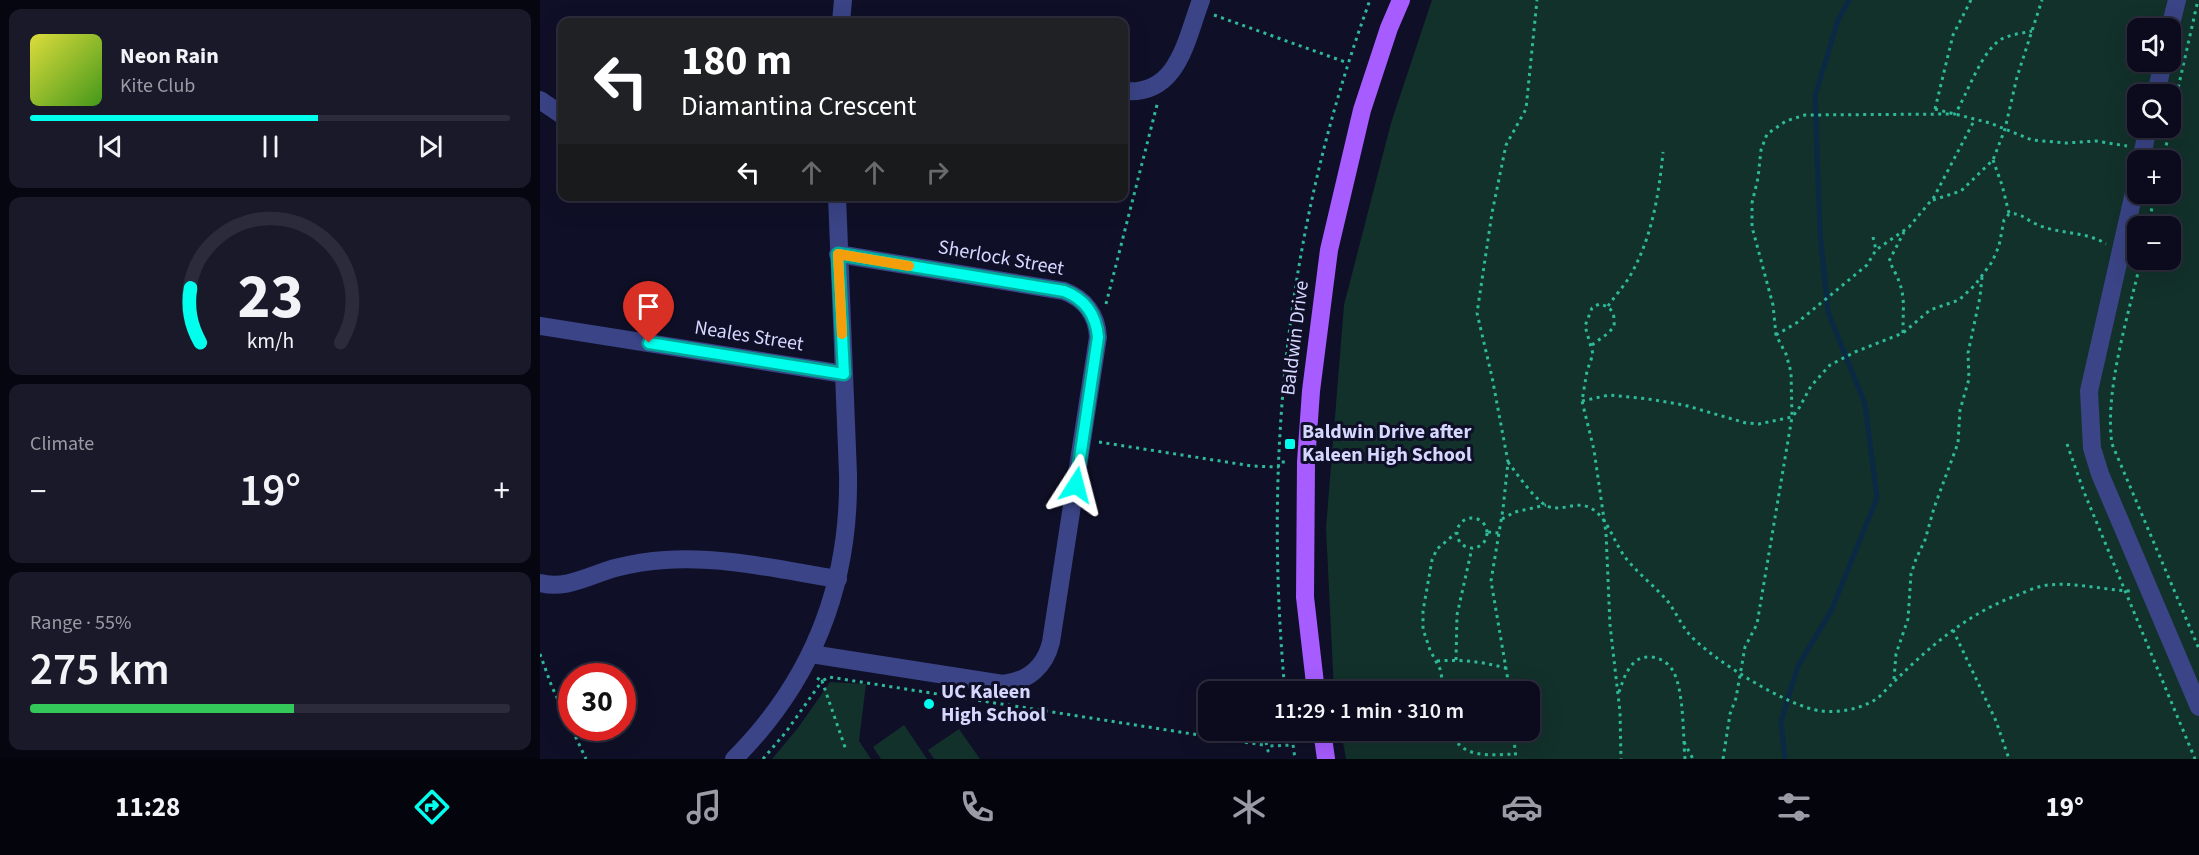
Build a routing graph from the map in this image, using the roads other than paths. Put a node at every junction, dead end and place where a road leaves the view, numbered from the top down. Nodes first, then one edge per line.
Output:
1 (843, 0) edge
2 (1401, 0) edge
3 (2176, 0) edge
4 (1200, 5) edge
5 (841, 18) edge
6 (2172, 18) edge
7 (1128, 90) edge
8 (540, 100) edge
9 (558, 112) edge
10 (837, 201) edge
11 (2131, 204) edge
12 (838, 254) junction
13 (540, 326) edge
14 (844, 374) junction
15 (838, 579) junction
16 (540, 583) edge
17 (810, 654) junction
18 (1315, 681) edge
19 (2199, 707) edge
20 (1324, 741) edge
21 (734, 759) edge
22 (1326, 759) edge

1 - 5 street
2 - 18 main road, Baldwin Drive
3 - 6 street
4 - 7 street
8 - 9 street
10 - 12 street
11 - 19 street
12 - 14 street
12 - 17 street, Sherlock Street
13 - 14 street, Neales Street
14 - 15 street
15 - 16 street
15 - 17 street
17 - 21 street
20 - 22 main road

